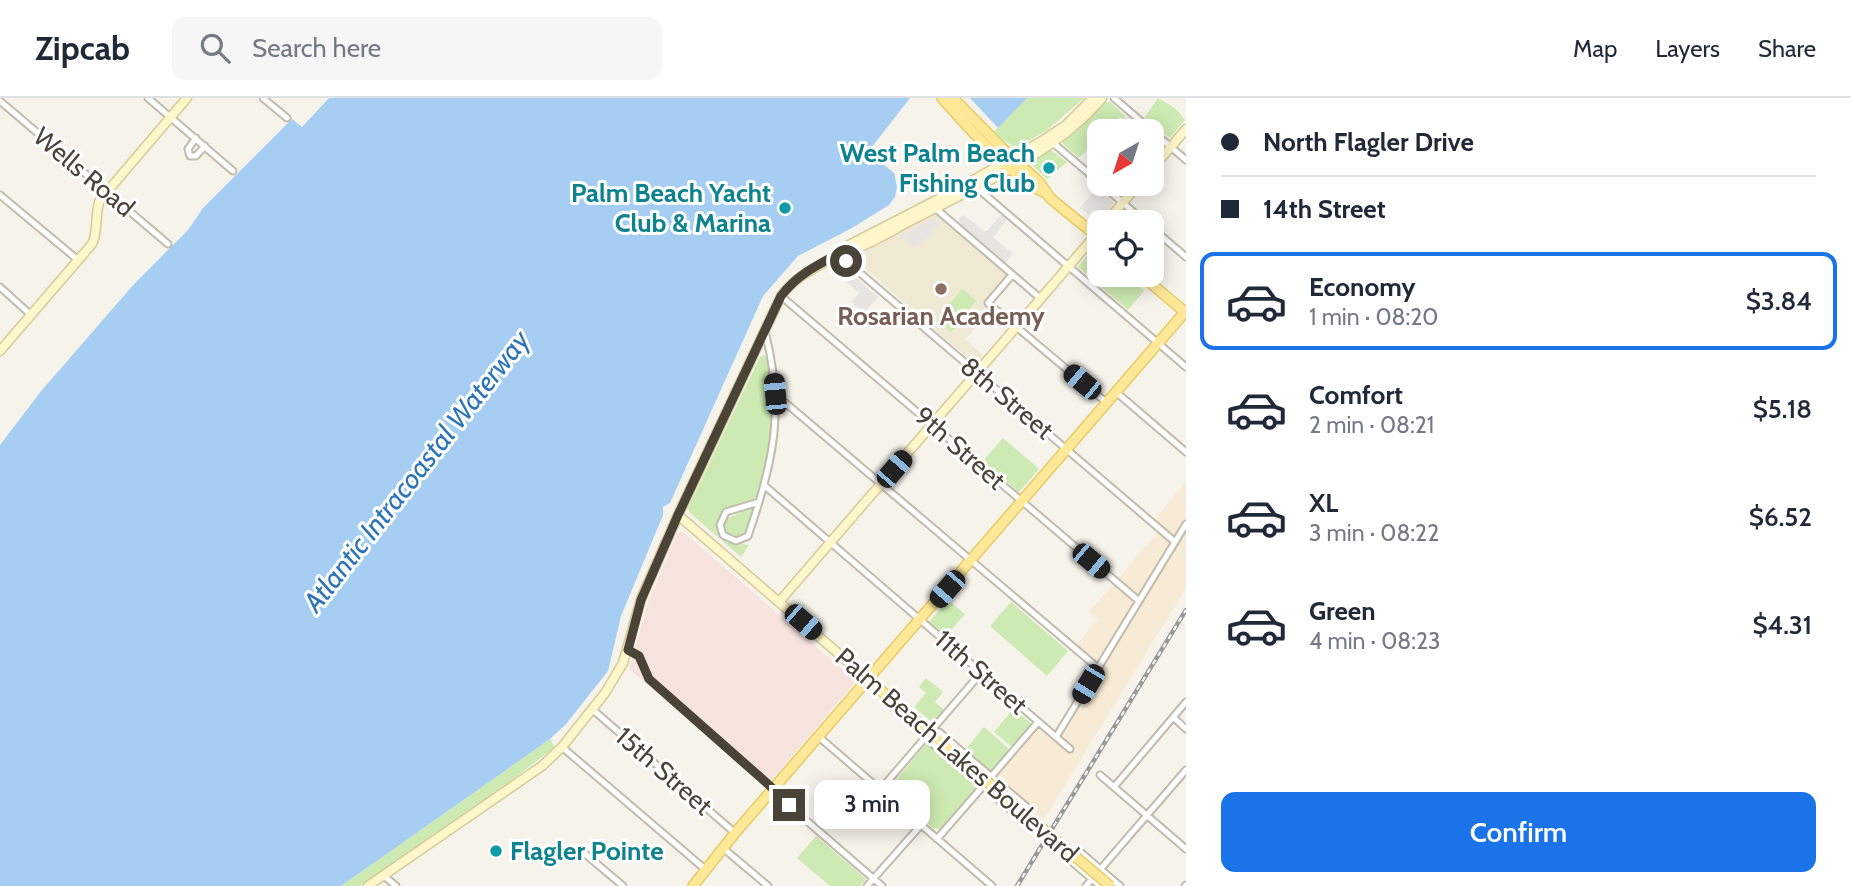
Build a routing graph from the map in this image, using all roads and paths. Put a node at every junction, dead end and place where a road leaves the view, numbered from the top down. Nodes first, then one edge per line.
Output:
1 (148, 98) edge
2 (187, 98) edge
3 (263, 98) edge
4 (942, 98) edge
5 (953, 98) edge
6 (1093, 98) edge
7 (1102, 98) edge
8 (1114, 98) edge
9 (0, 101) edge
10 (170, 117) junction
11 (287, 118) dead end
12 (1186, 129) edge
13 (196, 138) junction
14 (1053, 143) junction
15 (205, 146) junction
16 (1171, 146) junction
17 (1164, 155) edge
18 (1186, 159) edge
19 (1011, 163) junction
20 (233, 171) dead end
21 (1087, 172) edge
22 (976, 187) junction
23 (107, 192) junction
24 (0, 195) edge
25 (1115, 196) edge
26 (1129, 196) edge
27 (1123, 203) junction
28 (935, 208) junction
29 (1117, 210) edge
30 (1131, 210) edge
31 (1087, 226) edge
32 (1164, 238) edge
33 (168, 244) dead end
34 (1087, 247) edge
35 (840, 253) junction
36 (1186, 257) edge
37 (78, 260) junction
38 (1069, 266) junction
39 (1012, 275) junction
40 (0, 287) edge
41 (1156, 287) edge
42 (781, 296) junction
43 (1041, 299) junction
44 (1186, 312) edge
45 (31, 315) junction
46 (1017, 327) junction
47 (765, 330) junction
48 (1159, 343) junction
49 (0, 351) edge
50 (1186, 367) edge
51 (977, 373) junction
52 (1116, 392) junction
53 (775, 394) junction
54 (1107, 403) junction
55 (933, 425) junction
56 (1067, 449) junction
57 (1186, 452) edge
58 (881, 484) junction
59 (765, 485) junction
60 (759, 502) junction
61 (1022, 502) junction
62 (678, 515) junction
63 (1186, 524) edge
64 (831, 541) junction
65 (1175, 542) junction
66 (972, 560) junction
67 (1139, 601) junction
68 (779, 602) junction
69 (921, 619) junction
70 (628, 650) junction
71 (1098, 668) junction
72 (981, 673) junction
73 (869, 680) junction
74 (1186, 702) edge
75 (592, 709) junction
76 (1173, 717) junction
77 (1038, 722) junction
78 (1186, 729) edge
79 (930, 732) junction
80 (819, 737) junction
81 (1056, 737) junction
82 (562, 747) junction
83 (1070, 749) dead end
84 (1186, 770) edge
85 (1100, 775) dead end
86 (991, 776) junction
87 (983, 786) junction
88 (1114, 787) junction
89 (773, 790) junction
90 (880, 790) junction
91 (1147, 815) junction
92 (921, 825) junction
93 (735, 834) junction
94 (937, 839) junction
95 (723, 848) junction
96 (1186, 849) edge
97 (584, 853) dead end
98 (705, 870) junction
99 (1100, 870) junction
100 (383, 875) junction
101 (874, 879) junction
102 (1092, 879) junction
103 (368, 886) edge
104 (396, 886) edge
105 (623, 886) edge
106 (693, 886) edge
107 (768, 886) edge
108 (867, 886) edge
109 (882, 886) edge
110 (992, 886) edge
111 (1086, 886) edge
112 (1100, 886) edge
113 (1110, 886) edge
114 (1119, 886) edge

1 - 10 street
2 - 10 street
3 - 11 street
4 - 19 main road
5 - 19 main road
6 - 19 street
7 - 14 street
8 - 16 street
9 - 23 street, Wells Road
10 - 13 street
10 - 23 street
12 - 16 street
13 - 15 street
13 - 15 street
14 - 19 street
14 - 21 street
15 - 20 street
16 - 17 street
16 - 18 street
19 - 22 street
19 - 31 main road
19 - 35 street
22 - 28 street
22 - 38 street
23 - 33 street, Wells Road
23 - 37 street
24 - 37 street
25 - 27 street
26 - 27 street
27 - 29 street
27 - 30 street
28 - 35 street
28 - 39 street
32 - 36 street
34 - 38 street
35 - 42 street
35 - 51 street, 8th Street
37 - 45 street
38 - 43 street
38 - 48 street
39 - 43 street
39 - 46 street
40 - 45 street
41 - 44 main road
42 - 47 street
42 - 55 street, 9th Street
43 - 46 street
44 - 48 main road
45 - 49 street
46 - 51 street
46 - 54 street
47 - 53 street
47 - 62 street
48 - 50 street
48 - 52 main road
51 - 55 street
51 - 56 street, 8th Street
52 - 54 main road
52 - 57 street
53 - 58 street
53 - 59 street
54 - 56 main road
55 - 58 street
55 - 61 street, 9th Street
56 - 61 main road
56 - 65 street, 8th Street
58 - 64 street
58 - 66 street
59 - 60 street
59 - 64 street, 11th Street
60 - 60 street
61 - 66 main road
61 - 67 street, 9th Street
62 - 68 street, Palm Beach Lakes Boulevard
62 - 70 street
63 - 65 street
64 - 68 street
64 - 69 street, 11th Street
65 - 67 street
66 - 69 main road
66 - 71 street
67 - 71 street
68 - 73 street, Palm Beach Lakes Boulevard
69 - 72 street, 11th Street
69 - 73 main road
70 - 75 street
70 - 89 street
71 - 81 street
72 - 77 street, 11th Street
72 - 79 street
73 - 79 main road, Palm Beach Lakes Boulevard
73 - 80 main road
74 - 76 street
75 - 82 street
75 - 93 street, 15th Street
76 - 78 street
76 - 88 street
77 - 81 street, 11th Street
77 - 86 street
79 - 86 street
79 - 87 street
79 - 90 street
79 - 113 main road, Palm Beach Lakes Boulevard, bridge
80 - 89 main road
80 - 90 street
81 - 83 street, 11th Street
82 - 98 street
82 - 100 street
84 - 91 street
85 - 88 street
86 - 87 street
86 - 87 street
87 - 94 street
88 - 91 street
89 - 93 main road
89 - 101 street
90 - 92 street
91 - 96 street
91 - 99 street
92 - 94 street
92 - 101 street
93 - 95 main road
94 - 110 street
95 - 98 main road
95 - 107 street, 15th Street
97 - 105 street
98 - 106 main road
99 - 102 street
99 - 102 street
99 - 114 street
100 - 103 street
100 - 104 street
101 - 108 street
101 - 109 street
102 - 111 street
102 - 112 street

